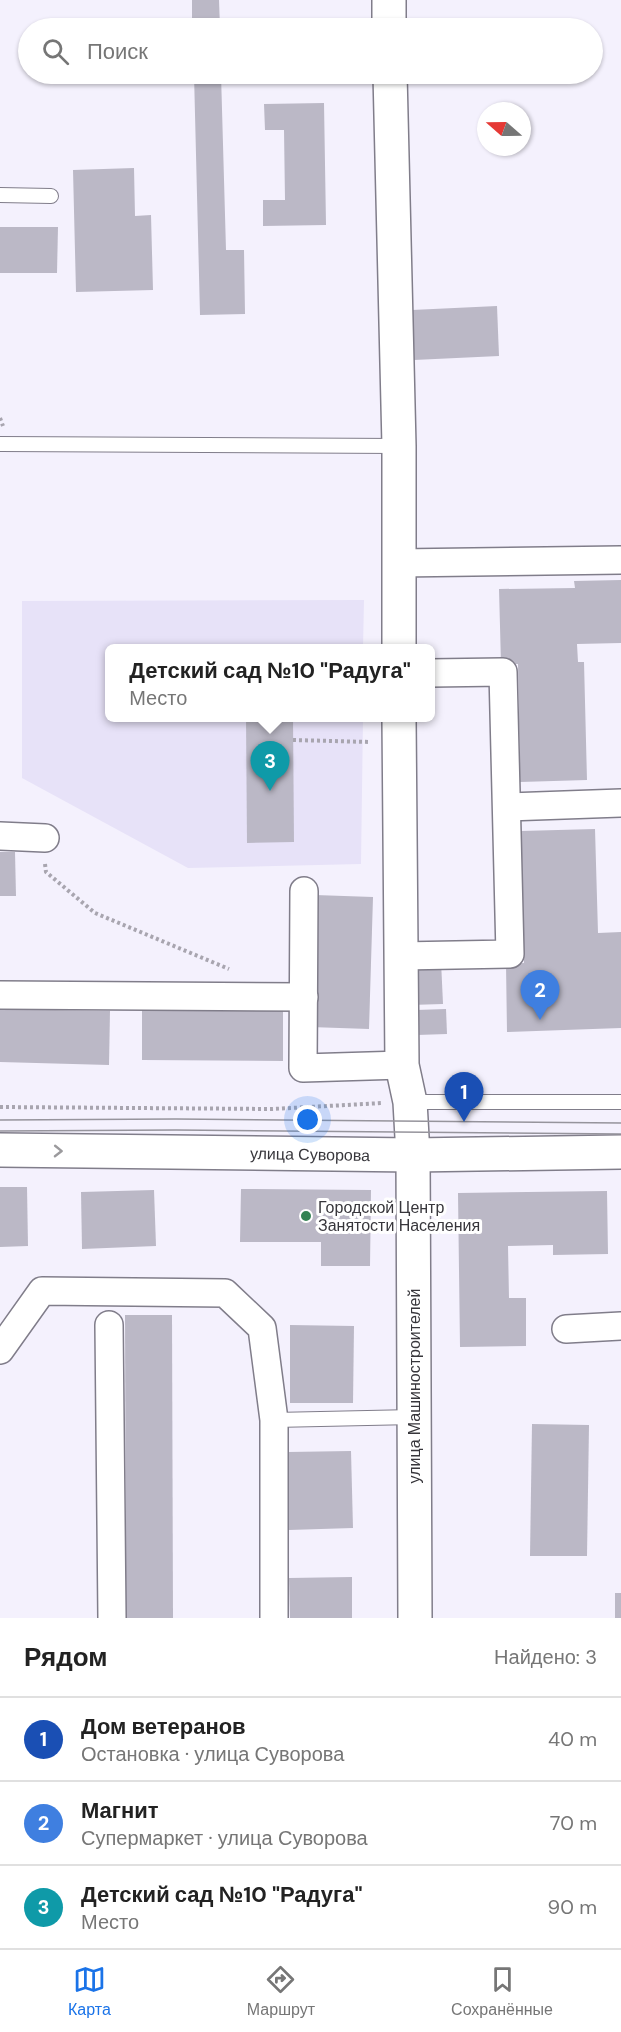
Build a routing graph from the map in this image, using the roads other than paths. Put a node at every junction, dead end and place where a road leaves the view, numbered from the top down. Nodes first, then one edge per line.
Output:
1 (389, 0) edge
2 (389, 18) edge
3 (390, 84) edge
4 (0, 195) edge
5 (51, 196) dead end
6 (0, 444) edge
7 (399, 446) junction
8 (621, 560) edge
9 (398, 563) junction
10 (399, 644) edge
11 (435, 673) edge
12 (398, 729) edge
13 (621, 803) edge
14 (507, 807) junction
15 (0, 836) edge
16 (45, 838) road end
17 (304, 891) dead end
18 (401, 956) junction
19 (0, 995) edge
20 (304, 998) junction
21 (402, 1065) junction
22 (410, 1102) junction
23 (621, 1102) edge
24 (0, 1150) edge
25 (621, 1152) edge
26 (414, 1155) junction
27 (109, 1325) dead end
28 (621, 1326) edge
29 (566, 1329) dead end
30 (0, 1350) edge
31 (414, 1417) junction
32 (274, 1420) junction
33 (112, 1618) edge
34 (274, 1618) edge
35 (415, 1618) edge

1 - 2 street
3 - 7 street
4 - 5 lane
6 - 7 lane
7 - 9 street
8 - 9 street
9 - 10 street
11 - 14 street
12 - 18 street, улица Машиностроителей
13 - 14 street
14 - 18 street
15 - 16 street
17 - 20 street
18 - 21 street, улица Машиностроителей
19 - 20 street
20 - 21 street
21 - 22 street, улица Машиностроителей
22 - 23 lane
22 - 26 street, улица Машиностроителей
24 -> 26 street, улица Суворова
25 - 26 street, улица Суворова
26 - 31 street, улица Машиностроителей
27 - 33 street
28 - 29 street
30 - 32 street
31 - 32 lane
31 - 35 street, улица Машиностроителей
32 - 34 street

